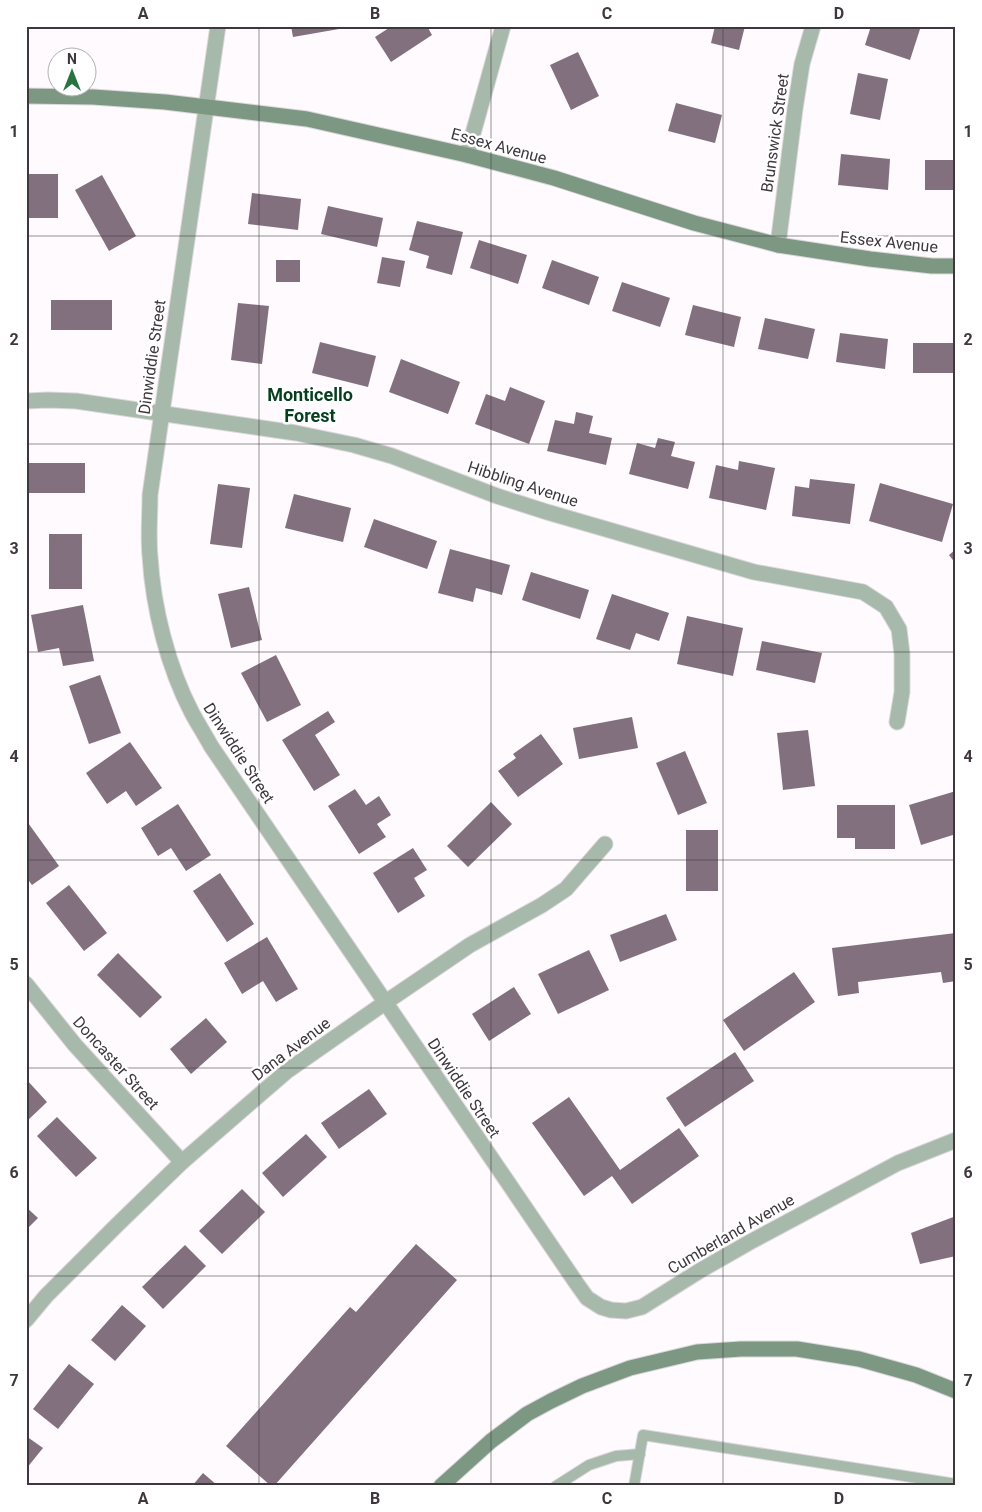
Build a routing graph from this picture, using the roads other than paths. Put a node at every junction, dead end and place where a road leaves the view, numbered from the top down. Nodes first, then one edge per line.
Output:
1 (218, 26) edge
2 (504, 26) edge
3 (813, 26) edge
4 (26, 96) edge
5 (206, 107) junction
6 (468, 155) junction
7 (778, 245) junction
8 (956, 266) edge
9 (26, 401) edge
10 (161, 413) junction
11 (897, 722) dead end
12 (605, 844) dead end
13 (26, 984) edge
14 (386, 1002) junction
15 (956, 1140) edge
16 (182, 1162) junction
17 (547, 1240) joint
18 (26, 1320) edge
19 (956, 1391) edge
20 (640, 1454) junction
21 (956, 1484) edge
22 (441, 1486) edge
23 (556, 1486) edge
24 (634, 1486) edge

1 - 5 street, Dinwiddie Street
2 - 6 street
3 - 7 street, Brunswick Street
4 - 5 street, Essex Avenue
5 - 6 street, Essex Avenue
5 - 10 street, Dinwiddie Street
6 - 7 street, Essex Avenue
7 - 8 street, Essex Avenue
9 - 10 street, Hibbling Avenue
10 - 11 street, Hibbling Avenue
10 - 14 street, Dinwiddie Street
12 - 14 street, Dana Avenue
13 - 16 street, Doncaster Street
14 - 16 street, Dana Avenue
14 - 17 street, Dinwiddie Street
15 - 17 street, Cumberland Avenue
16 - 18 street, Dana Avenue
19 - 22 street
20 - 21 lane
20 - 23 lane
20 - 24 lane

